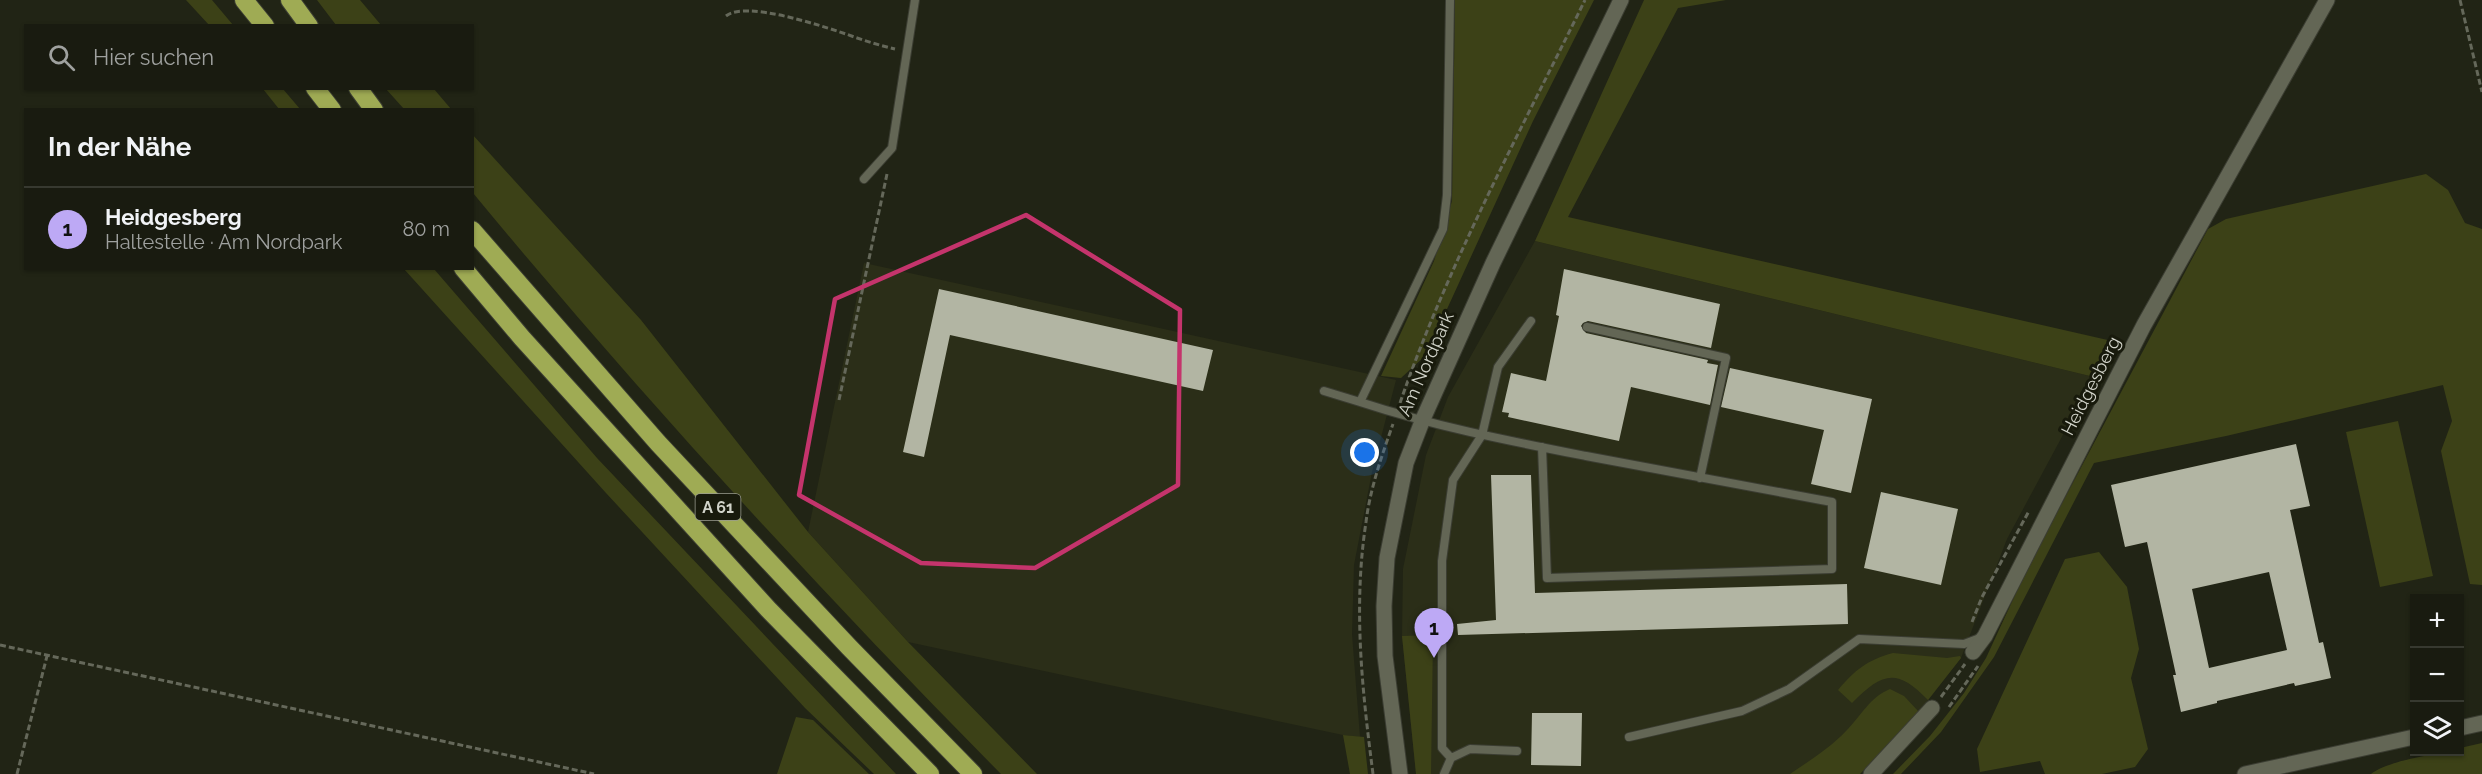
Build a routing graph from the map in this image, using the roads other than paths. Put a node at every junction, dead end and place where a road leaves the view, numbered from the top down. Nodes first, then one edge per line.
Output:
1 (290, 0) edge
2 (915, 0) edge
3 (1450, 0) edge
4 (1621, 0) edge
5 (2327, 0) edge
6 (308, 24) edge
7 (317, 90) edge
8 (359, 90) edge
9 (330, 108) edge
10 (373, 108) edge
11 (864, 179) dead end
12 (474, 232) edge
13 (465, 270) edge
14 (1531, 321) dead end
15 (1587, 327) dead end
16 (1324, 391) dead end
17 (1360, 402) junction
18 (1423, 419) junction
19 (1482, 435) junction
20 (1542, 447) junction
21 (1700, 478) junction
22 (1985, 636) junction
23 (1973, 652) road end
24 (1932, 708) road end
25 (2482, 723) edge
26 (2464, 727) edge
27 (1629, 737) dead end
28 (2410, 738) edge
29 (1517, 751) dead end
30 (1450, 758) junction
31 (930, 774) edge
32 (973, 774) edge
33 (1400, 774) edge
34 (1444, 774) edge
35 (1871, 774) edge
36 (2245, 774) edge

1 - 6 highway
2 - 11 lane
3 - 17 lane
4 - 18 street, Am Nordpark
5 - 22 street, Heidgesberg
7 - 9 highway
8 - 10 highway
12 - 32 highway, A 61
13 - 31 highway, A 61
14 - 19 lane
15 - 21 lane
16 - 17 lane
17 - 18 lane
18 - 19 lane
18 - 33 street, Am Nordpark
19 - 20 lane
19 - 30 lane
20 - 21 lane
20 - 21 lane
22 - 23 street, Heidgesberg
22 - 27 lane
24 - 35 street
25 - 26 street
28 - 36 street
29 - 30 lane
30 - 34 lane

